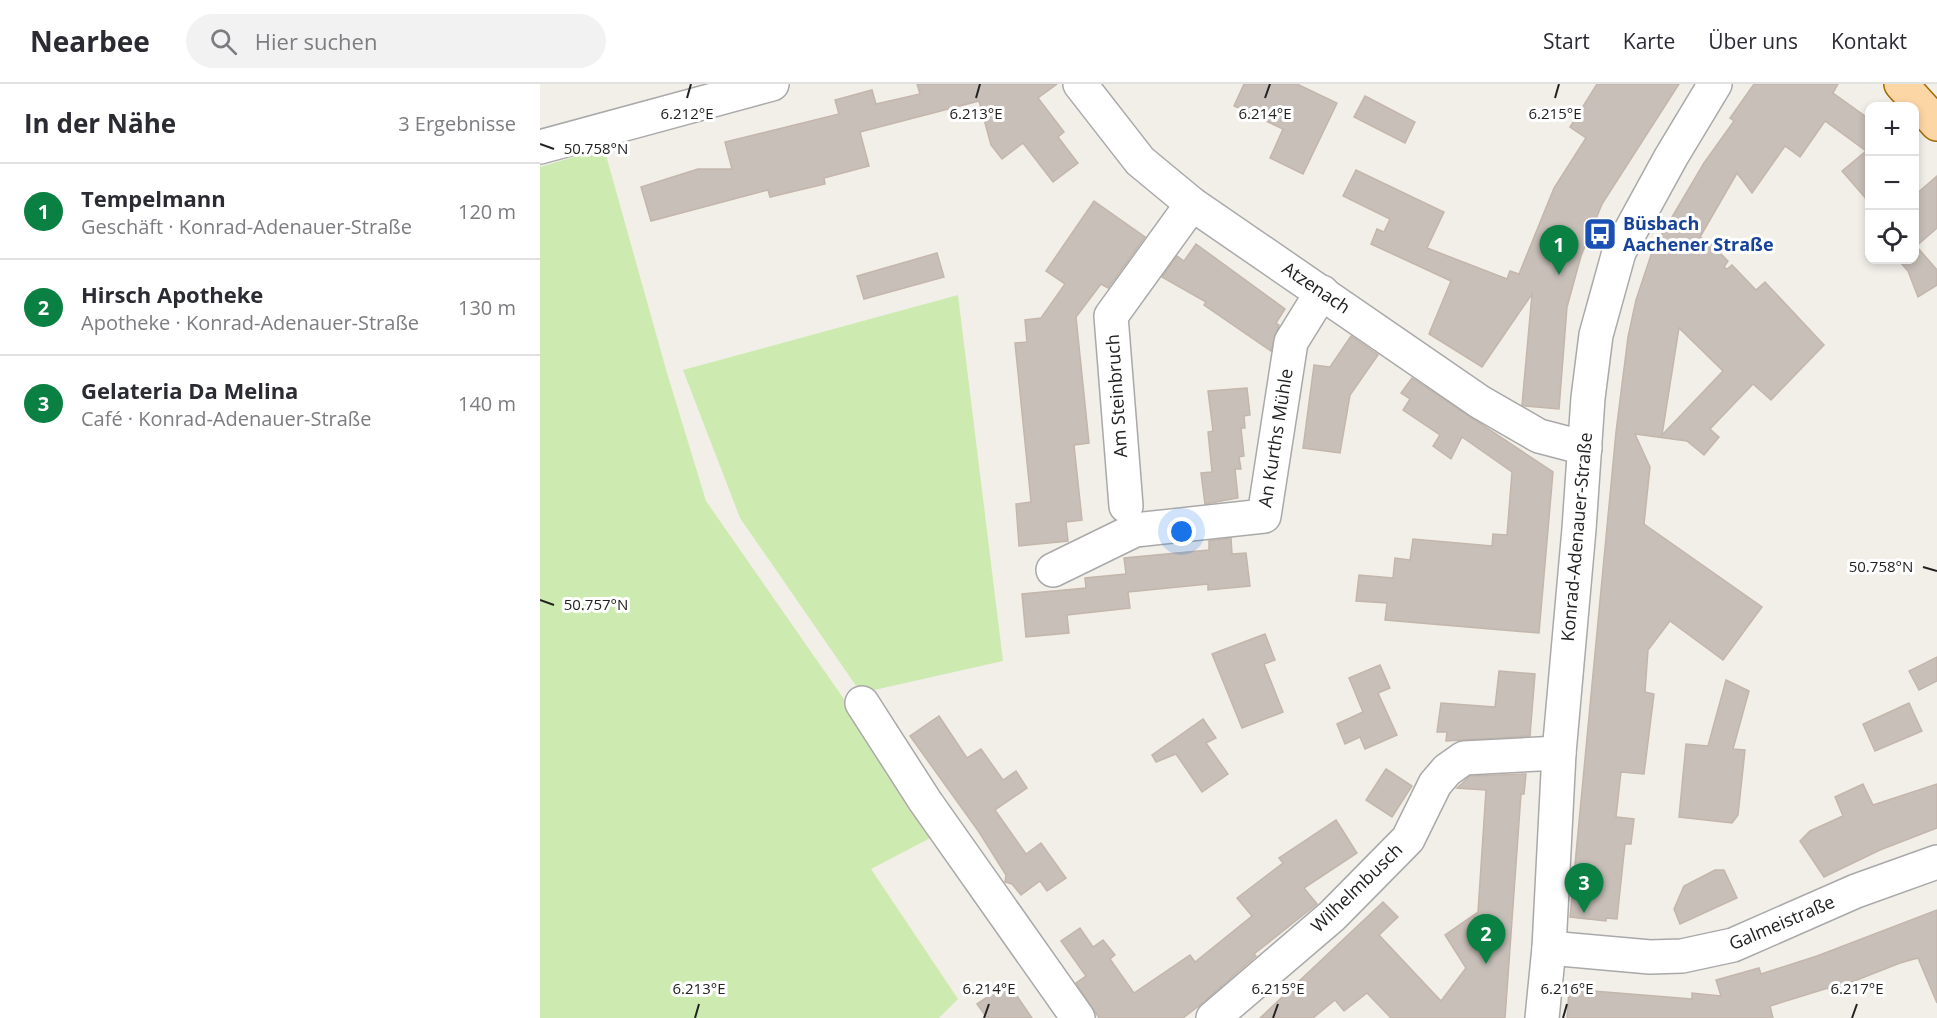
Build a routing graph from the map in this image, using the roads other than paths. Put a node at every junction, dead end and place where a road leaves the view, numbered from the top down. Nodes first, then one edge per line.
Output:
1 (772, 84) edge
2 (1080, 84) edge
3 (1715, 84) edge
4 (1901, 84) edge
5 (1937, 124) edge
6 (540, 147) edge
7 (1192, 204) junction
8 (1322, 292) junction
9 (1585, 448) junction
10 (1126, 506) dead end
11 (1053, 570) dead end
12 (862, 704) dead end
13 (1559, 753) junction
14 (1937, 862) edge
15 (1549, 948) junction
16 (1078, 1018) edge
17 (1213, 1018) edge
18 (1542, 1018) edge

1 - 6 street
2 - 7 street, Atzenach
3 - 9 street, Konrad-Adenauer-Straße
4 - 5 main road
7 - 8 street, Atzenach
7 - 10 street, Am Steinbruch
8 - 9 street, Atzenach
8 - 11 street, An Kurths Mühle
9 - 13 street, Konrad-Adenauer-Straße
12 - 16 street
13 - 15 street, Konrad-Adenauer-Straße
13 - 17 street, Wilhelmbusch
14 - 15 street, Galmeistraße
15 - 18 street, Konrad-Adenauer-Straße

